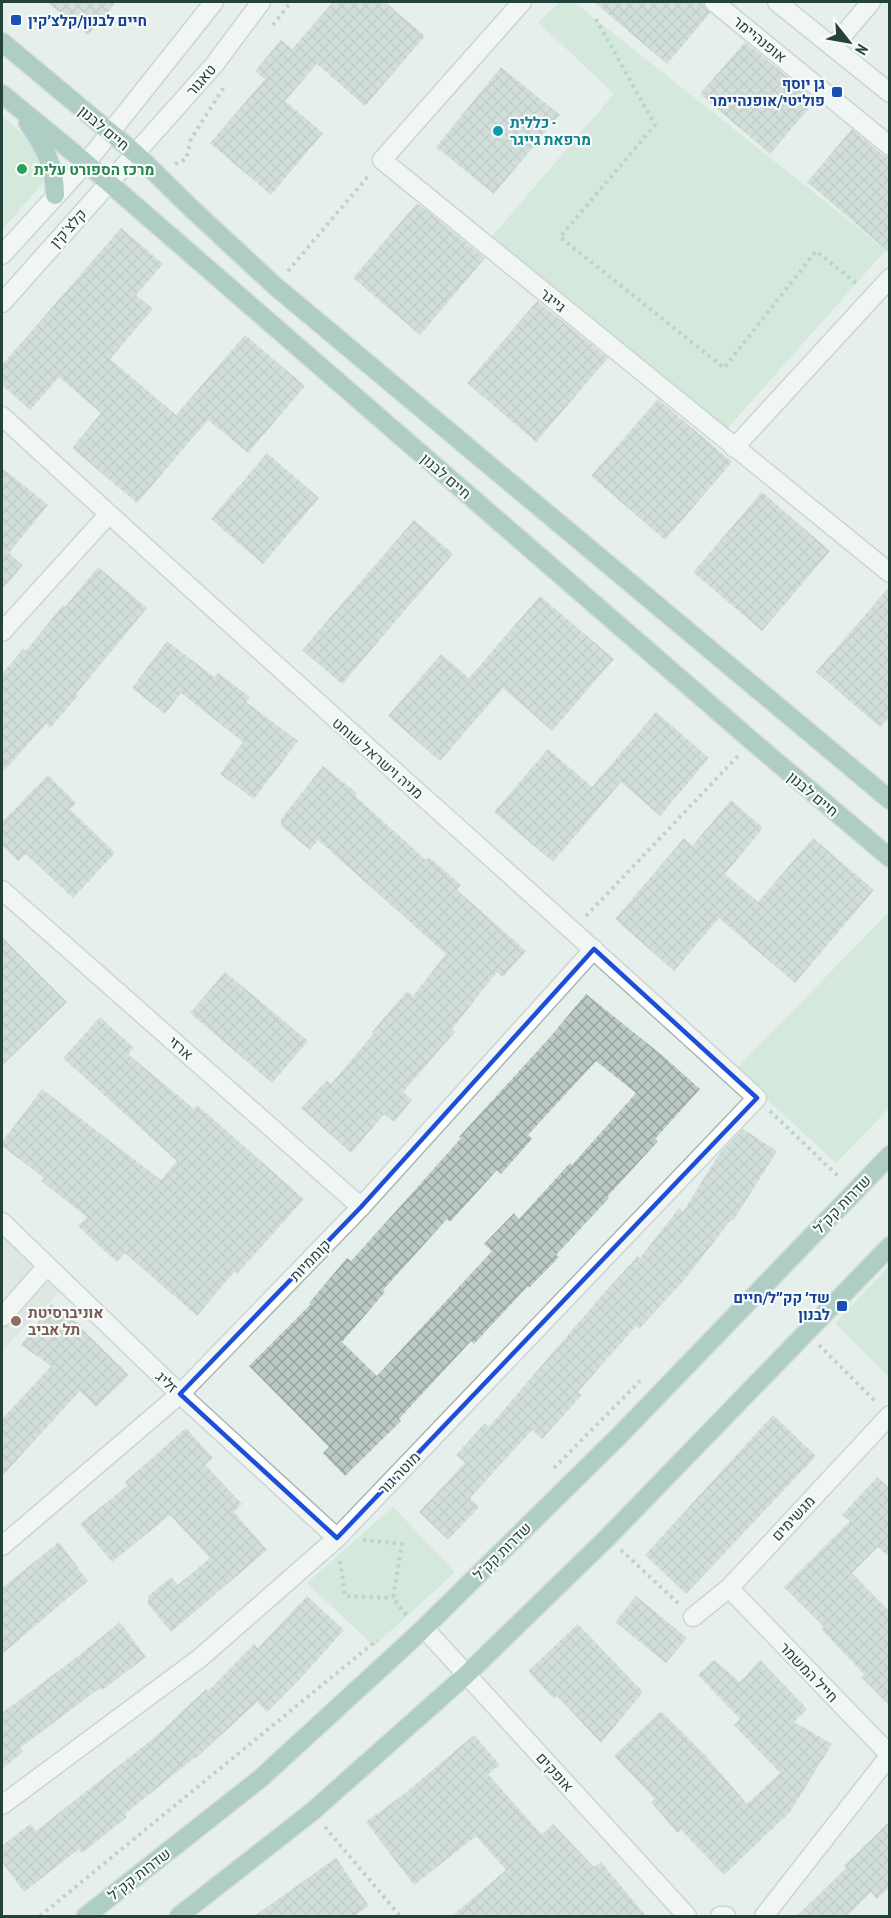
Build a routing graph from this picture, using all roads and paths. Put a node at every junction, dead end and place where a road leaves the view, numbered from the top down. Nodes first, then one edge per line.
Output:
1 (214, 2) edge
2 (261, 2) edge
3 (291, 2) edge
4 (522, 2) edge
5 (714, 2) edge
6 (777, 2) edge
7 (871, 2) edge
8 (596, 19) dead end
9 (269, 29) dead end
10 (2, 42) edge
11 (833, 47) junction
12 (226, 85) dead end
13 (890, 93) edge
14 (7, 98) edge
15 (111, 133) junction
16 (890, 146) edge
17 (135, 153) junction
18 (382, 160) junction
19 (86, 162) junction
20 (172, 165) dead end
21 (108, 183) junction
22 (55, 195) junction
23 (2, 255) edge
24 (890, 278) edge
25 (275, 286) junction
26 (873, 297) junction
27 (2, 303) edge
28 (2, 416) edge
29 (734, 448) junction
30 (108, 515) junction
31 (890, 573) edge
32 (2, 632) edge
33 (752, 741) junction
34 (890, 800) edge
35 (890, 858) edge
36 (2, 890) edge
37 (574, 930) junction
38 (594, 949) junction
39 (757, 1098) junction
40 (890, 1155) edge
41 (849, 1171) dead end
42 (847, 1185) junction
43 (832, 1187) dead end
44 (361, 1207) junction
45 (2, 1222) edge
46 (890, 1246) edge
47 (47, 1266) junction
48 (2, 1317) edge
49 (806, 1332) junction
50 (641, 1380) dead end
51 (180, 1394) junction
52 (889, 1415) edge
53 (549, 1473) dead end
54 (337, 1538) junction
55 (608, 1538) junction
56 (2, 1546) edge
57 (729, 1588) junction
58 (407, 1616) dead end
59 (693, 1617) joint
60 (398, 1623) dead end
61 (424, 1628) junction
62 (380, 1638) dead end
63 (466, 1675) junction
64 (889, 1755) edge
65 (2, 1805) edge
66 (328, 1830) dead end
67 (40, 1917) edge
68 (86, 1917) edge
69 (179, 1917) edge
70 (400, 1917) edge
71 (687, 1917) edge
72 (720, 1917) edge
73 (726, 1917) edge
74 (764, 1917) edge

1 - 15 street
2 - 17 street, טאגור
3 - 9 path
4 - 18 street
5 - 16 street, אופנהיימר
6 - 11 street
7 - 11 street
8 - 26 path
10 - 15 main road, חיים לבנון
11 - 13 street
12 - 20 path
14 - 19 main road, חיים לבנון
14 - 22 main road
15 - 17 main road, חיים לבנון
15 - 19 street
17 - 21 street, קלצ'קין
17 - 25 main road, חיים לבנון
18 - 25 path
18 - 29 street, גייגר
19 - 21 main road, חיים לבנון
19 - 22 street
21 - 27 street, קלצ'קין
21 - 33 main road, חיים לבנון
22 - 23 street
24 - 26 street
25 - 34 main road, חיים לבנון
26 - 29 street
28 - 30 street, מניה וישראל שוחט
29 - 31 street, גייגר
30 - 32 street
30 - 37 street, מניה וישראל שוחט
33 - 35 main road, חיים לבנון
33 - 37 path
36 - 44 street, ארזי
37 - 38 street, מניה וישראל שוחט
38 - 39 street, מניה וישראל שוחט
38 - 44 street, קוממיות
39 - 42 path
39 - 54 street, מוטה גור
40 - 42 main road, שדרות קק"ל
41 - 42 path
42 - 43 path
42 - 61 main road, שדרות קק"ל
44 - 51 street, קוממיות
45 - 47 street, זליג
46 - 49 main road
47 - 48 street
47 - 51 street, זליג
49 - 52 path
49 - 55 main road
50 - 53 path
51 - 54 street, זליג
51 - 56 street, קוממיות
52 - 57 street, מגשימים
54 - 54 path
54 - 65 street, מוטה גור
55 - 59 path
55 - 63 main road
57 - 59 street, מגשימים
57 - 64 street, חייל המשמר
58 - 60 path
61 - 63 street, אופקים
61 - 68 main road, שדרות קק"ל
62 - 67 path
63 - 69 main road
63 - 71 street, אופקים
64 - 74 street
66 - 70 path
72 - 73 street

